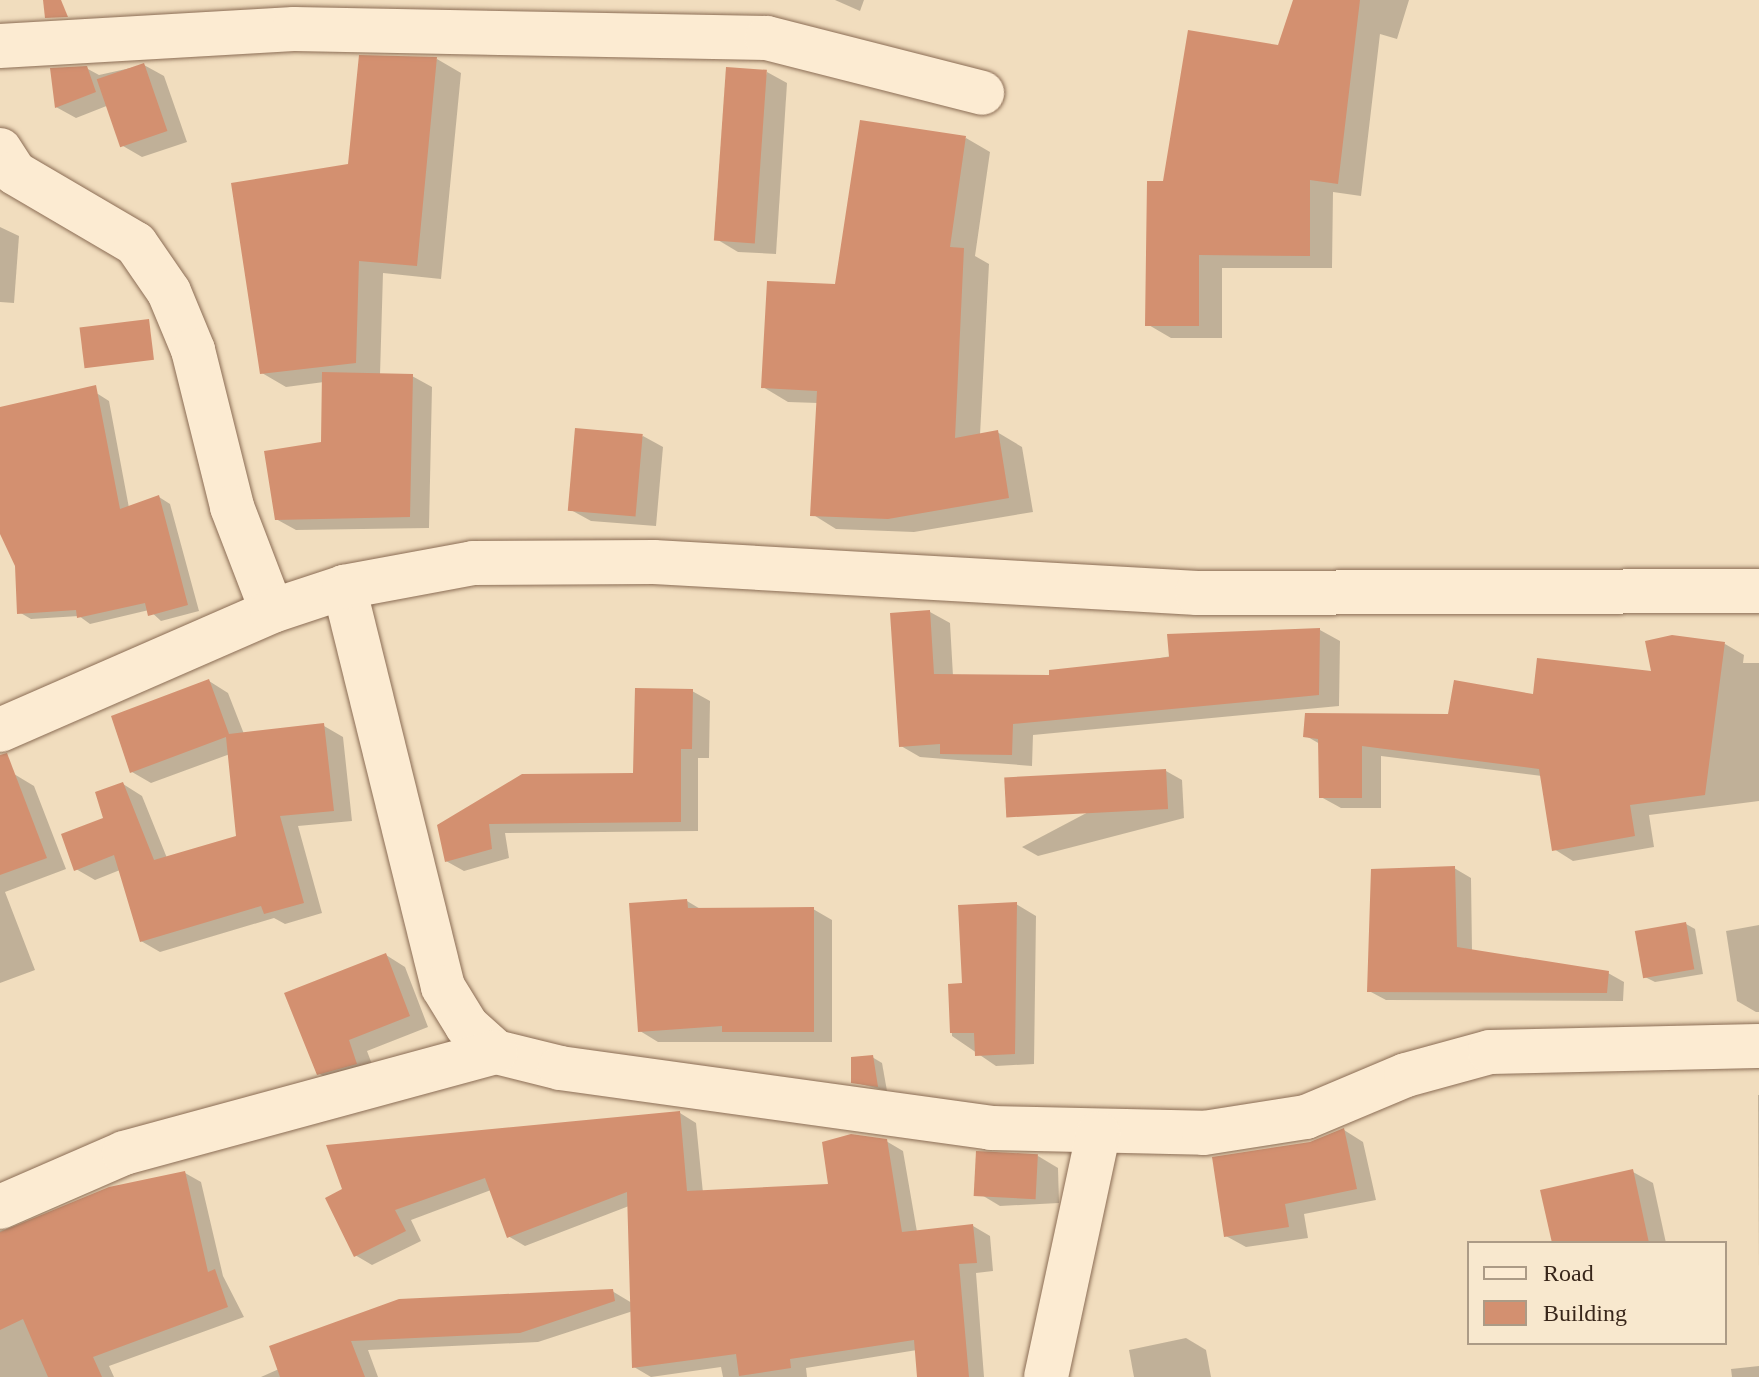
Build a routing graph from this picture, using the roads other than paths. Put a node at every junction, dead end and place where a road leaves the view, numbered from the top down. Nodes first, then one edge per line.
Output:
1 (0, 46) edge
2 (982, 93) dead end
3 (5, 167) edge
4 (344, 587) junction
5 (1759, 591) edge
6 (272, 611) junction
7 (0, 730) edge
8 (1759, 1046) edge
9 (496, 1052) junction
10 (1098, 1134) junction
11 (0, 1207) edge
12 (1046, 1377) edge

1 - 2 street
3 - 6 street
4 - 5 street
4 - 6 street
4 - 9 street
6 - 7 street
8 - 10 street
9 - 10 street
9 - 11 street
10 - 12 street

